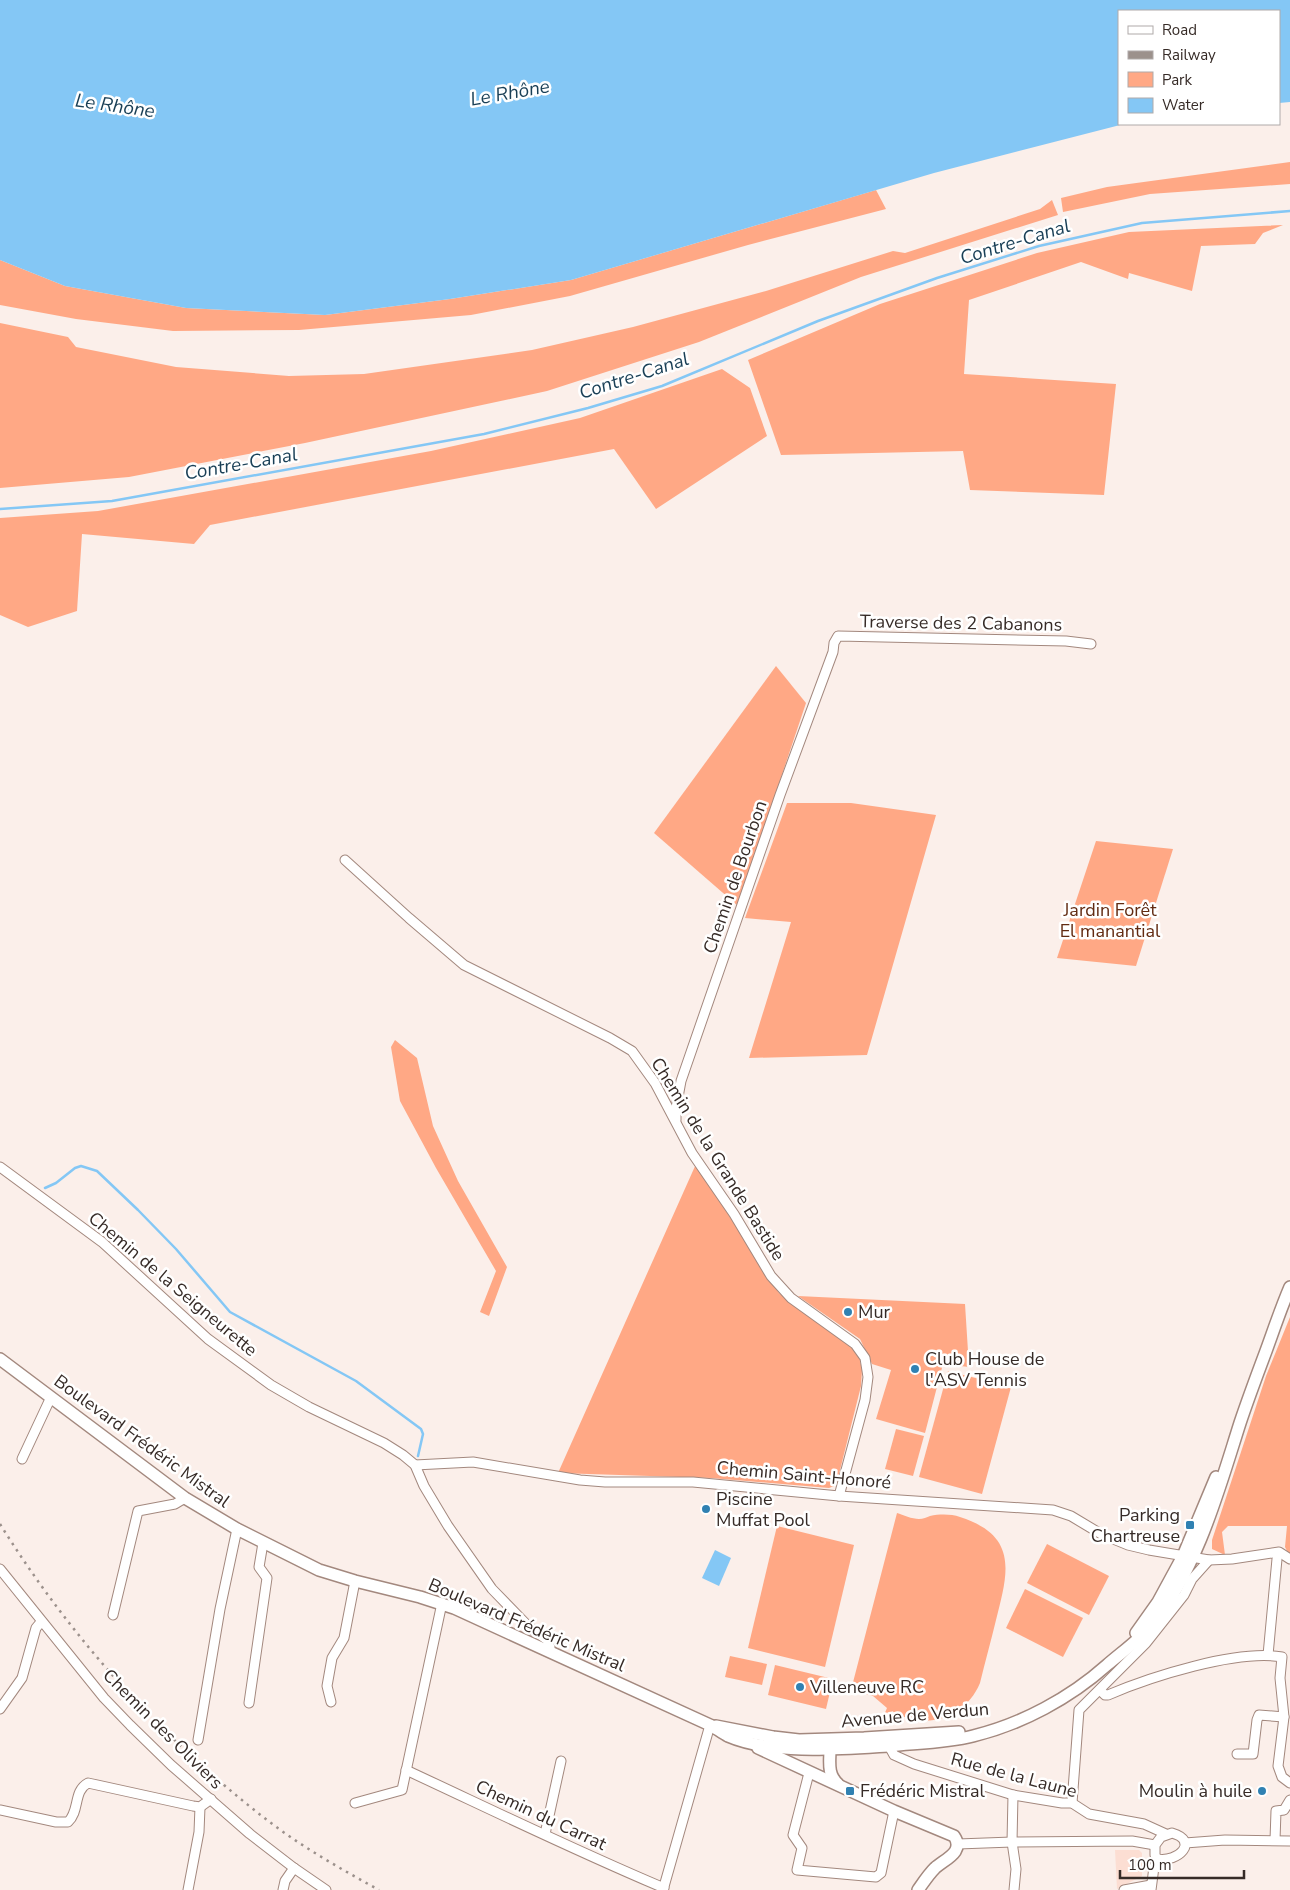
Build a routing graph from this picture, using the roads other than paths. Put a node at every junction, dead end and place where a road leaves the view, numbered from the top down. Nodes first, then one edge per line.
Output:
1 (834, 643) joint
2 (1091, 644) dead end
3 (345, 860) dead end
4 (676, 1123) junction
5 (0, 1167) edge
6 (1290, 1287) edge
7 (0, 1359) edge
8 (51, 1397) junction
9 (22, 1459) dead end
10 (415, 1465) junction
11 (839, 1496) junction
12 (185, 1498) junction
13 (237, 1529) junction
14 (263, 1543) junction
15 (1188, 1556) junction
16 (1277, 1559) dead end
17 (1290, 1559) edge
18 (1209, 1560) junction
19 (0, 1569) edge
20 (355, 1581) junction
21 (442, 1603) junction
22 (113, 1615) dead end
23 (41, 1622) junction
24 (549, 1650) junction
25 (1268, 1655) junction
26 (1100, 1690) junction
27 (331, 1702) dead end
28 (249, 1703) dead end
29 (0, 1709) edge
30 (1284, 1717) junction
31 (1014, 1722) junction
32 (710, 1725) junction
33 (198, 1740) dead end
34 (748, 1742) junction
35 (825, 1744) junction
36 (888, 1746) junction
37 (806, 1749) junction
38 (1237, 1754) dead end
39 (562, 1761) dead end
40 (406, 1770) junction
41 (808, 1772) junction
42 (1290, 1783) edge
43 (842, 1787) junction
44 (1013, 1795) junction
45 (211, 1800) junction
46 (1290, 1800) edge
47 (355, 1803) dead end
48 (1072, 1803) junction
49 (200, 1807) junction
50 (0, 1810) edge
51 (894, 1811) junction
52 (545, 1834) junction
53 (1166, 1834) junction
54 (1275, 1840) junction
55 (1290, 1841) edge
56 (1012, 1842) junction
57 (1185, 1843) junction
58 (958, 1844) junction
59 (1155, 1844) junction
60 (1158, 1858) junction
61 (294, 1868) junction
62 (1151, 1887) edge
63 (663, 1889) edge
64 (188, 1890) edge
65 (283, 1890) edge
66 (326, 1890) edge
67 (918, 1890) edge
68 (1014, 1890) edge
69 (1124, 1890) edge

1 - 2 street, Traverse des 2 Cabanons
1 - 4 street, Chemin de Bourbon
3 - 4 street, Chemin de la Grande Bastide
4 - 11 street, Chemin de la Grande Bastide
5 - 10 street, Chemin de la Seigneurette
6 - 15 main road, Avenue de Verdun
7 - 8 main road, Boulevard Frédéric Mistral
8 - 9 street
8 - 12 main road, Boulevard Frédéric Mistral
10 - 11 street, Chemin Saint-Honoré
10 - 24 street, Chemin de la Seigneurette
11 - 15 street, Chemin Saint-Honoré
12 - 13 main road, Boulevard Frédéric Mistral
12 - 22 street
13 - 14 main road, Boulevard Frédéric Mistral
13 - 33 street
14 - 20 main road, Boulevard Frédéric Mistral
14 - 28 street
15 - 18 street, Chemin Saint-Honoré
15 - 31 main road, Avenue de Verdun
16 - 25 street
17 - 18 street, Chemin Saint-Honoré
18 - 26 street
19 - 23 street, Chemin des Oliviers
20 - 21 main road, Boulevard Frédéric Mistral
20 - 27 street
21 - 24 main road, Boulevard Frédéric Mistral
21 - 40 street
23 - 29 street
23 - 45 street, Chemin des Oliviers
24 - 32 main road, Boulevard Frédéric Mistral
25 - 26 street
25 - 30 street
26 - 48 street
30 - 38 street
30 - 42 street
31 - 35 main road, Avenue de Verdun
31 - 36 main road, Avenue de Verdun
32 - 34 main road, Boulevard Frédéric Mistral
32 - 35 main road, Boulevard Frédéric Mistral
32 - 63 street, Chemin du Carrat
34 - 37 main road, Boulevard Frédéric Mistral
34 - 41 main road, Boulevard Frédéric Mistral
35 - 36 main road, Avenue de Verdun
35 - 37 main road
35 - 43 main road
36 - 44 street, Rue de la Laune
37 - 41 main road
39 - 52 street
40 - 47 street
40 - 52 street, Chemin du Carrat
41 - 43 main road, Boulevard Frédéric Mistral
41 - 51 street
43 - 51 main road, Boulevard Frédéric Mistral
44 - 48 street, Rue de la Laune
44 - 56 street
45 - 49 street
45 - 61 street, Chemin des Oliviers
46 - 54 street
48 - 53 street, Rue de la Laune
49 - 50 street
49 - 64 street
51 - 58 main road, Boulevard Frédéric Mistral
52 - 63 street, Chemin du Carrat
53 - 57 street
53 - 59 street
54 - 55 street
54 - 57 street
56 - 58 street
56 - 59 street
56 - 68 street
57 - 60 street
58 - 67 main road
59 - 60 street
60 - 62 street
61 - 65 street
61 - 66 street, Chemin des Oliviers
62 - 69 street

